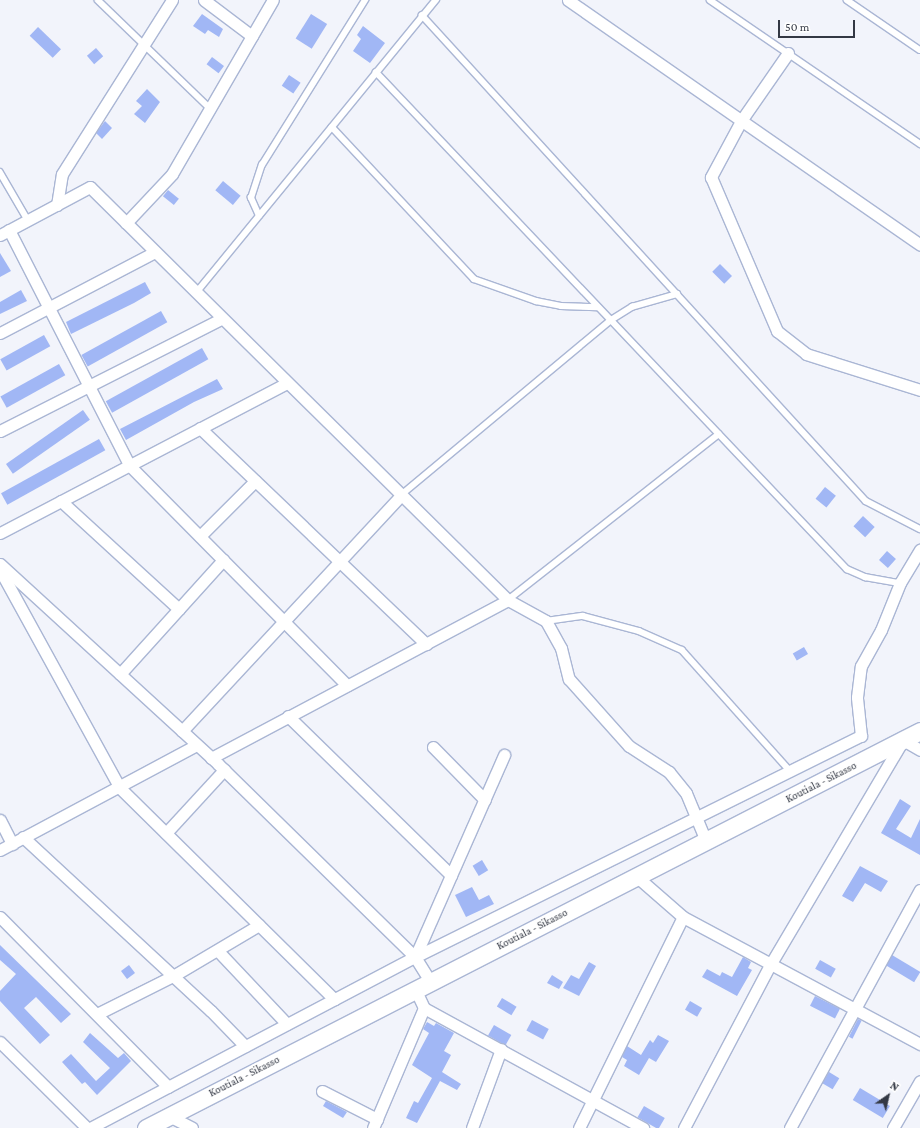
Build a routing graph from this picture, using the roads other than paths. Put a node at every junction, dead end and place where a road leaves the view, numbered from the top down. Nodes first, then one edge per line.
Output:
1 (98, 0) edge
2 (172, 0) edge
3 (204, 0) edge
4 (273, 0) edge
5 (365, 0) edge
6 (436, 0) edge
7 (568, 0) edge
8 (710, 0) edge
9 (847, 0) edge
10 (422, 15) junction
11 (252, 36) junction
12 (144, 44) junction
13 (920, 50) edge
14 (788, 53) junction
15 (376, 72) junction
16 (210, 108) junction
17 (741, 121) junction
18 (332, 127) junction
19 (920, 144) edge
20 (0, 172) edge
21 (57, 205) junction
22 (260, 216) junction
23 (28, 220) junction
24 (126, 223) junction
25 (4, 233) edge
26 (920, 246) edge
27 (155, 252) junction
28 (196, 293) junction
29 (677, 294) junction
30 (598, 306) junction
31 (49, 308) junction
32 (222, 319) junction
33 (611, 320) junction
34 (0, 334) edge
35 (287, 383) junction
36 (89, 386) junction
37 (920, 390) edge
38 (200, 428) junction
39 (0, 431) edge
40 (719, 434) junction
41 (129, 465) junction
42 (255, 481) junction
43 (401, 495) junction
44 (61, 501) junction
45 (920, 529) edge
46 (0, 533) edge
47 (200, 536) junction
48 (920, 550) edge
49 (223, 560) junction
50 (339, 561) junction
51 (0, 564) edge
52 (0, 570) edge
53 (900, 583) junction
54 (508, 600) junction
55 (179, 609) junction
56 (283, 621) junction
57 (546, 621) junction
58 (426, 644) junction
59 (120, 674) junction
60 (347, 686) junction
61 (288, 716) junction
62 (182, 731) junction
63 (920, 731) edge
64 (903, 740) junction
65 (197, 745) junction
66 (433, 747) dead end
67 (920, 750) edge
68 (504, 755) dead end
69 (211, 758) junction
70 (224, 770) junction
71 (790, 771) junction
72 (120, 788) junction
73 (485, 800) junction
74 (698, 817) junction
75 (0, 820) edge
76 (166, 833) junction
77 (24, 837) junction
78 (706, 841) junction
79 (12, 844) junction
80 (0, 850) edge
81 (451, 875) junction
82 (636, 876) junction
83 (920, 890) edge
84 (0, 917) edge
85 (683, 917) junction
86 (259, 925) junction
87 (218, 951) junction
88 (415, 957) junction
89 (770, 965) junction
90 (173, 976) junction
91 (430, 981) junction
92 (415, 989) junction
93 (334, 1000) junction
94 (424, 1008) junction
95 (853, 1008) junction
96 (97, 1014) junction
97 (287, 1024) junction
98 (0, 1042) edge
99 (920, 1044) edge
100 (245, 1046) junction
101 (501, 1049) junction
102 (920, 1081) edge
103 (168, 1087) junction
104 (322, 1091) dead end
105 (592, 1101) junction
106 (167, 1115) junction
107 (375, 1123) edge
108 (88, 1128) edge
109 (146, 1128) edge
110 (192, 1128) edge
111 (472, 1128) edge
112 (579, 1128) edge
113 (643, 1128) edge
114 (684, 1128) edge
115 (790, 1128) edge
116 (894, 1128) edge

1 - 12 lane
2 - 12 street
3 - 11 street
4 - 11 street
5 - 22 lane
6 - 10 lane
7 - 17 street
8 - 14 lane
9 - 13 lane
10 - 15 lane
10 - 29 lane
11 - 16 street
12 - 16 lane
12 - 21 street
14 - 17 street
14 - 19 lane
15 - 18 lane
15 - 30 lane
16 - 24 street
17 - 26 street
17 - 37 street
18 - 22 lane
18 - 30 lane
20 - 23 lane
21 - 23 street
21 - 24 street
22 - 28 lane
23 - 25 street
24 - 27 street
25 - 31 street
27 - 28 street
27 - 31 street
28 - 32 street
29 - 33 lane
29 - 45 lane
30 - 33 lane
31 - 34 street
31 - 36 street
32 - 35 street
32 - 36 street
33 - 40 lane
33 - 43 lane
35 - 38 street
35 - 43 street
36 - 39 street
36 - 41 street
38 - 41 street
38 - 42 street
40 - 53 lane
40 - 54 lane
41 - 44 street
41 - 47 street
42 - 47 street
42 - 50 street
43 - 50 street
43 - 54 street
44 - 46 street
44 - 55 street
47 - 49 street
48 - 53 street
49 - 55 street
49 - 56 street
50 - 56 street
50 - 58 street
51 - 59 street
52 - 72 street
53 - 71 street
54 - 57 street
54 - 58 street
55 - 59 street
56 - 60 street
56 - 62 street
57 - 71 lane
57 - 74 street
58 - 60 street
59 - 62 street
60 - 61 street
61 - 69 street
61 - 81 street
62 - 65 street
63 - 64 main road, Koutiala - Sikasso
64 - 67 street
64 - 78 main road, Koutiala - Sikasso
64 - 89 street
65 - 69 street
65 - 72 street
66 - 73 street
68 - 73 street
69 - 70 street
70 - 76 street
70 - 88 street
71 - 74 street
72 - 76 street
72 - 77 street
73 - 81 street
74 - 78 street
74 - 88 street
75 - 79 street
76 - 86 street
77 - 79 street
77 - 90 street
78 - 82 main road, Koutiala - Sikasso
79 - 80 street
81 - 88 street
82 - 85 street
82 - 91 main road, Koutiala - Sikasso
83 - 95 street
84 - 96 street
85 - 89 street
85 - 105 street
86 - 87 street
86 - 93 street
87 - 90 street
87 - 97 street
88 - 91 street
88 - 93 street
89 - 95 street
89 - 114 street
90 - 96 street
90 - 100 street
91 - 92 main road, Koutiala - Sikasso
92 - 94 street
92 - 106 main road, Koutiala - Sikasso
93 - 97 street
94 - 101 street
94 - 107 street
95 - 99 street
95 - 115 street
96 - 103 street
97 - 100 street
98 - 108 street
100 - 103 street
101 - 105 street
101 - 111 street
102 - 116 street
103 - 108 street
104 - 107 street
105 - 112 street
105 - 113 street
106 - 109 main road, Koutiala - Sikasso
106 - 110 street

